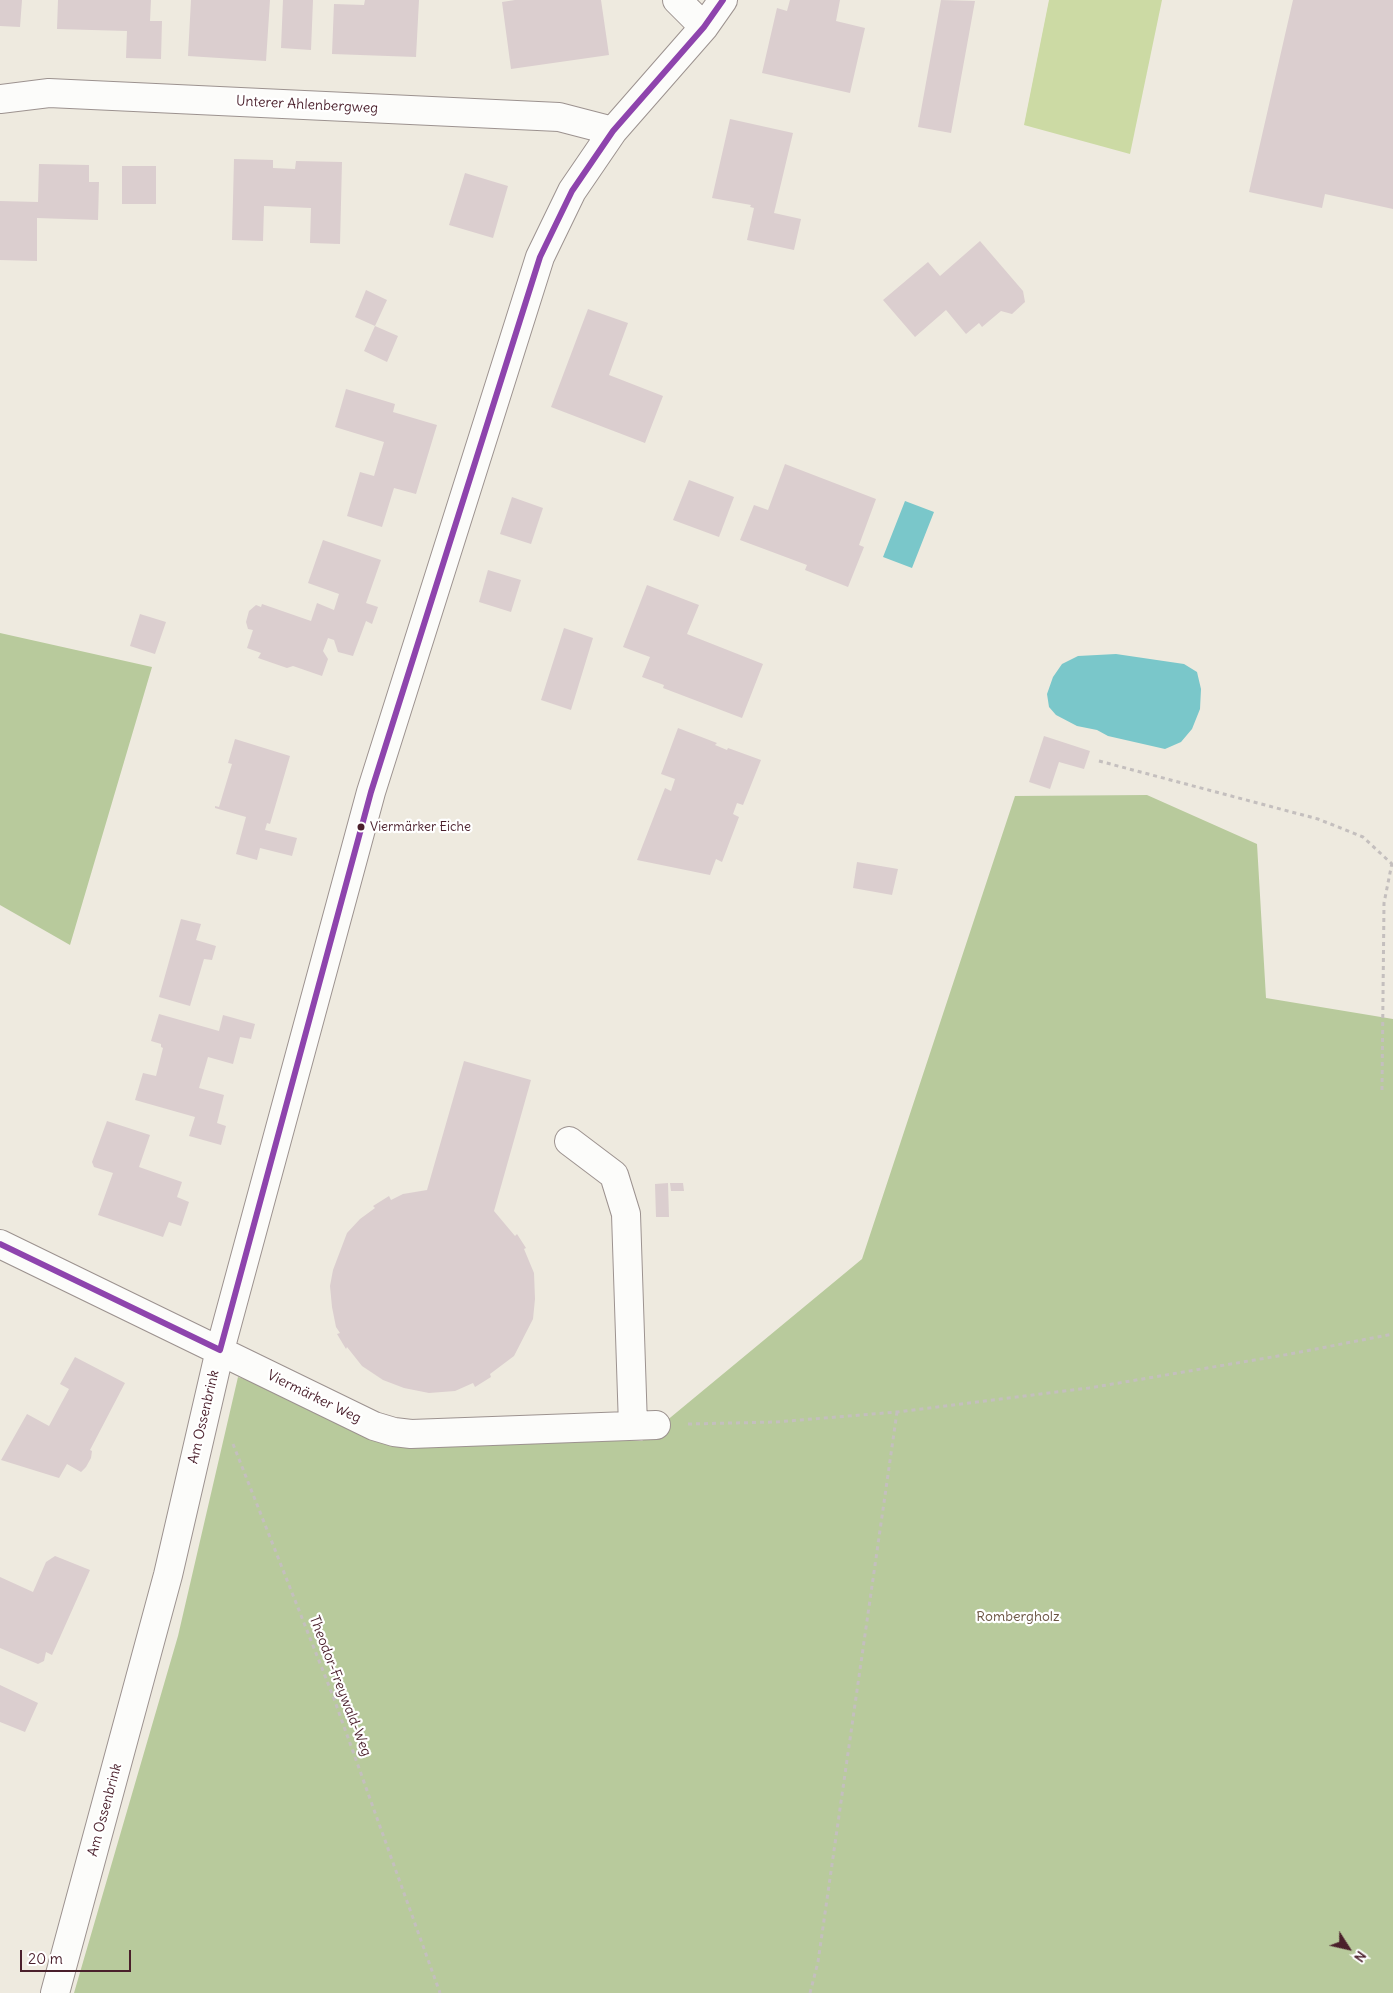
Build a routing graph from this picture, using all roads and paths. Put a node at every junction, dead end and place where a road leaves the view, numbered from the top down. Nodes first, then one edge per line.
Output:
1 (676, 0) edge
2 (723, 0) edge
3 (704, 27) junction
4 (0, 99) edge
5 (613, 131) junction
6 (1099, 761) dead end
7 (1392, 863) edge
8 (1382, 1090) dead end
9 (569, 1141) dead end
10 (0, 1244) edge
11 (1393, 1334) edge
12 (220, 1350) junction
13 (210, 1390) junction
14 (896, 1412) junction
15 (644, 1426) junction
16 (55, 1993) edge
17 (440, 1993) edge
18 (810, 1993) edge

1 - 3 street
2 - 3 street, Am Ossenbrink
3 - 5 street, Am Ossenbrink
4 - 5 street, Unterer Ahlenbergweg
5 - 12 street, Am Ossenbrink
6 - 7 path
7 - 8 path
9 - 15 street
10 - 12 street, Viermärker Weg
11 - 14 path
12 - 13 street, Am Ossenbrink
12 - 15 street, Viermärker Weg
13 - 16 street, Am Ossenbrink
13 - 17 path, Theodor-Freywald-Weg
14 - 15 path
14 - 18 path

